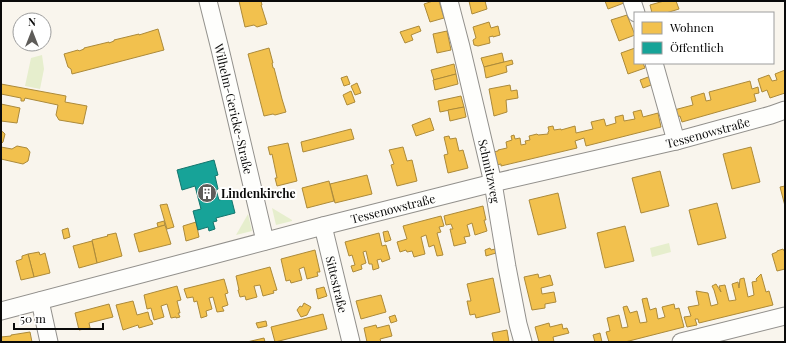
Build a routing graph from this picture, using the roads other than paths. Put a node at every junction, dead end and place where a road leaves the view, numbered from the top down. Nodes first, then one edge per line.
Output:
1 (208, 1) edge
2 (449, 1) edge
3 (632, 1) edge
4 (636, 12) edge
5 (654, 64) edge
6 (785, 110) edge
7 (676, 141) junction
8 (493, 183) junction
9 (323, 226) junction
10 (265, 241) junction
11 (40, 301) junction
12 (1, 311) edge
13 (785, 316) edge
14 (50, 342) edge
15 (351, 342) edge
16 (523, 342) edge
17 (680, 342) edge

1 - 10 street, Wilhelm-Gericke-Straße
2 - 8 street, Schmitzweg
3 - 4 street
5 - 7 street
6 - 7 street, Tessenowstraße
7 - 8 street, Tessenowstraße
8 - 9 street, Tessenowstraße
8 - 16 street, Schmitzweg
9 - 10 street, Tessenowstraße
9 - 15 street, Sittestraße
10 - 11 street, Tessenowstraße
11 - 12 street, Tessenowstraße
11 - 14 street
13 - 17 street

